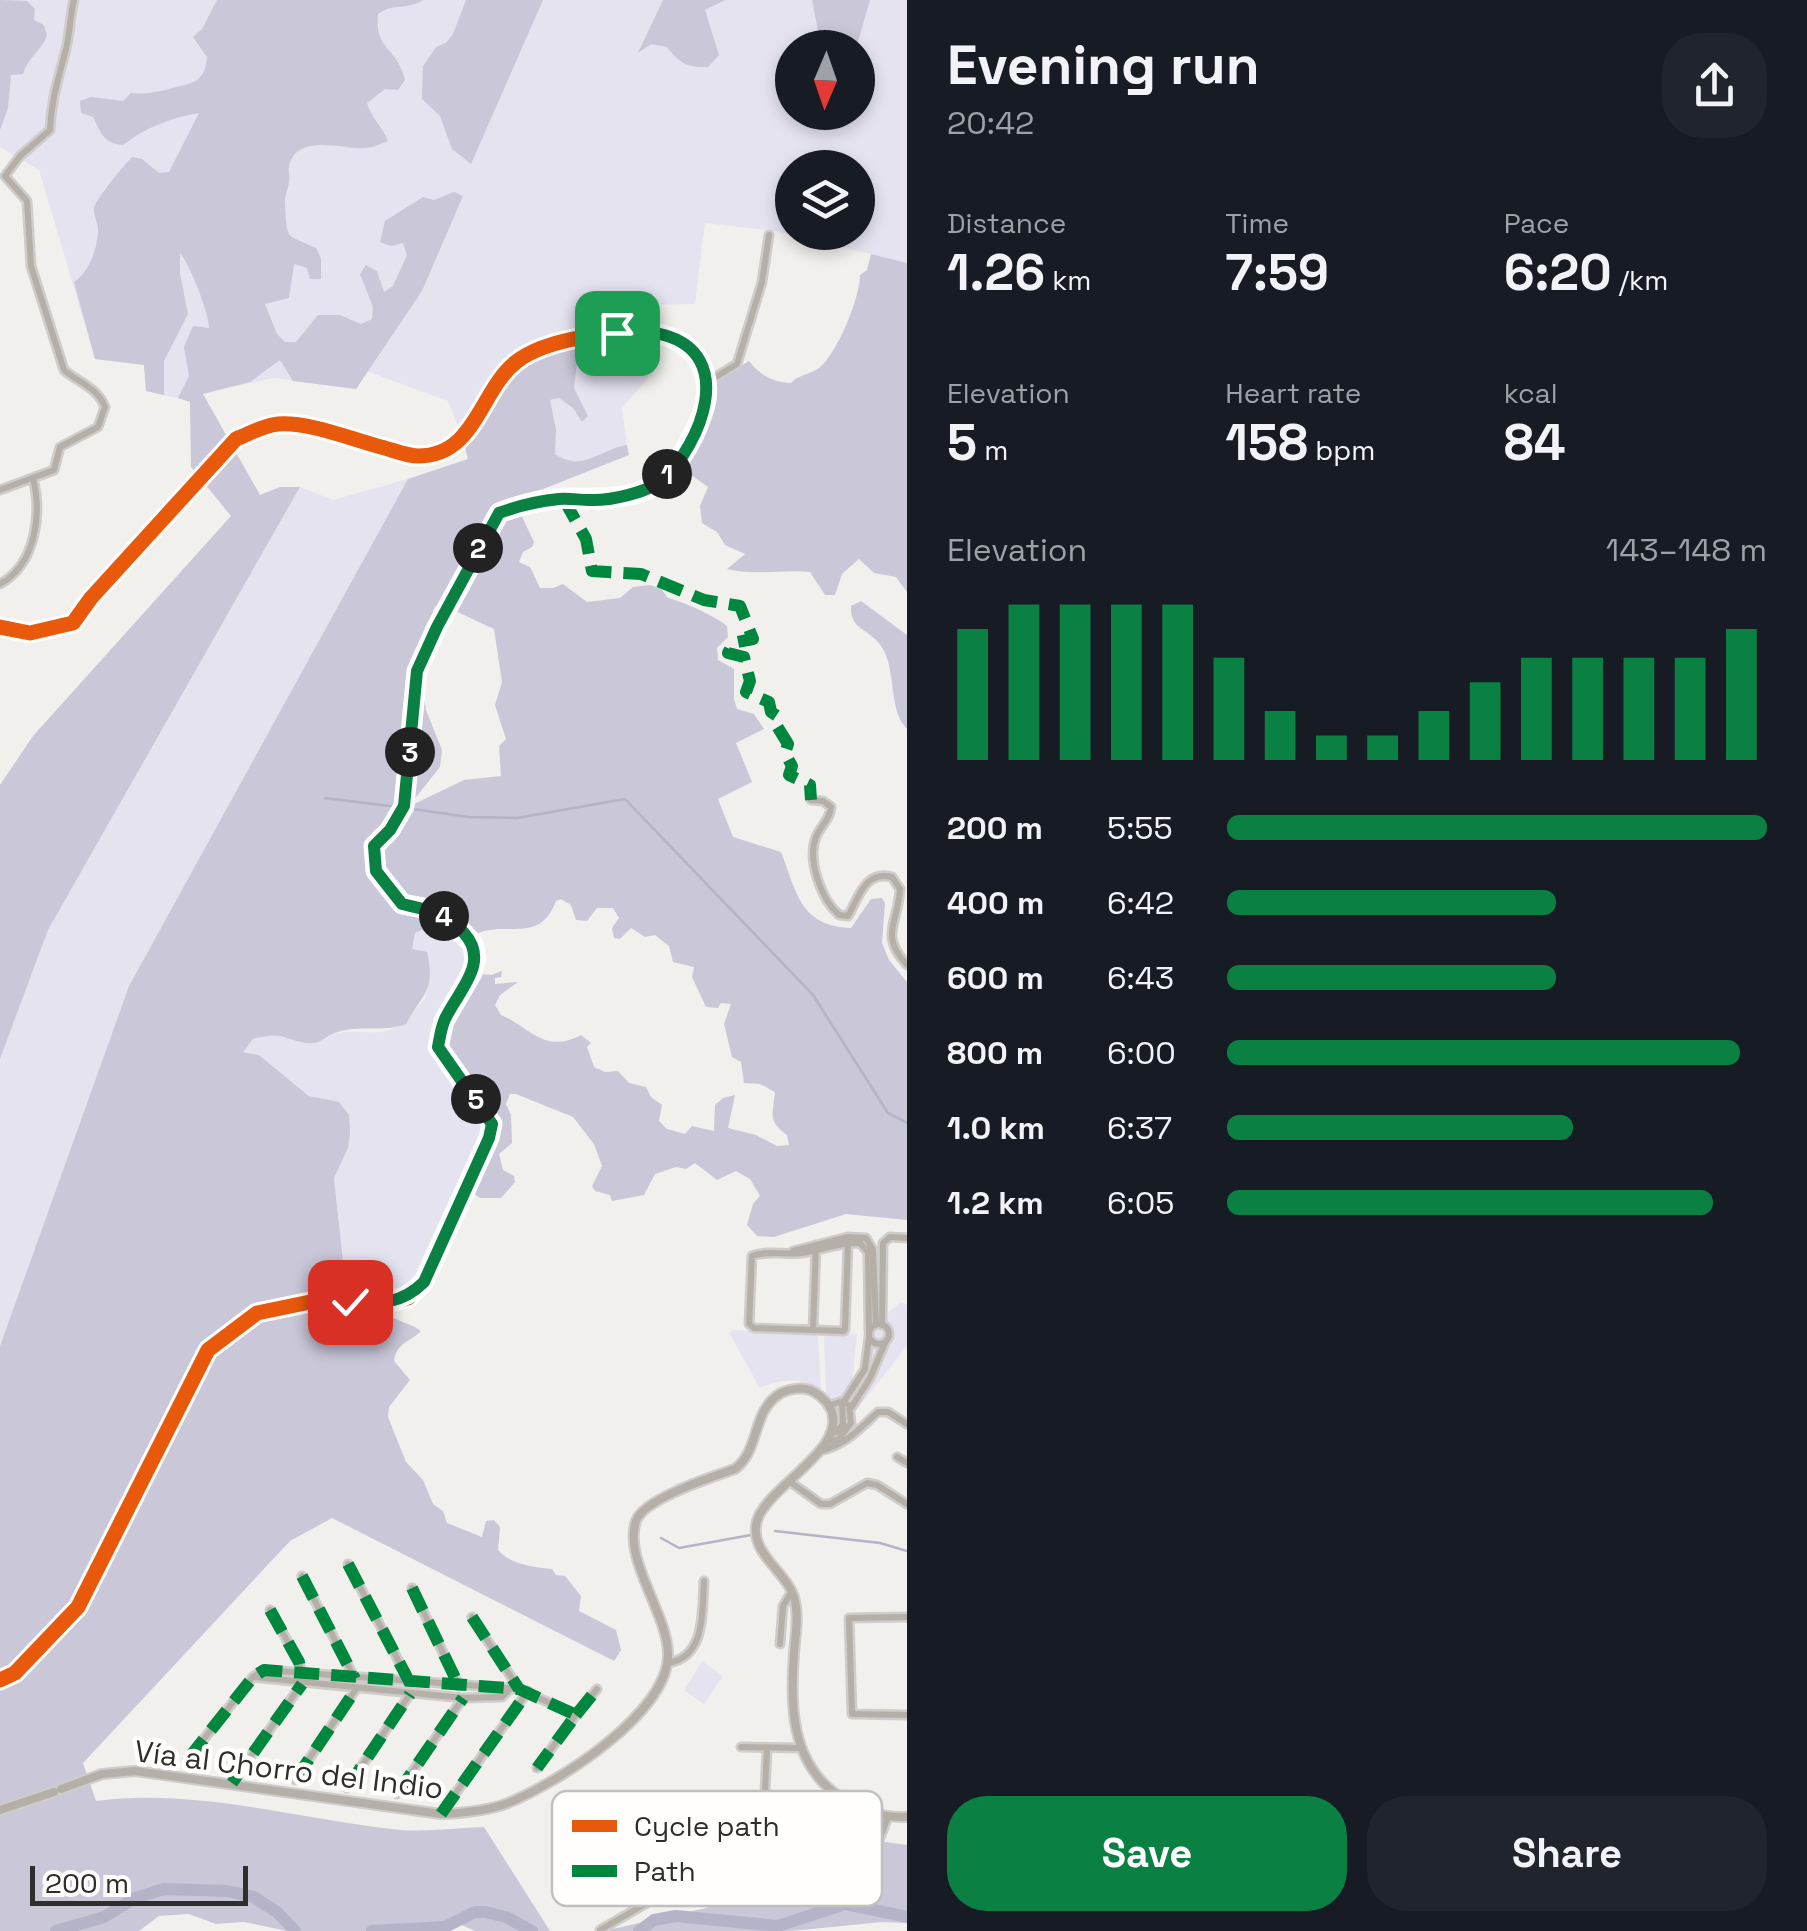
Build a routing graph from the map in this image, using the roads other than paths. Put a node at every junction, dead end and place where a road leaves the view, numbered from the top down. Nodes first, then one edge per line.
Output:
1 (74, 0) edge
2 (768, 235) dead end
3 (706, 383) junction
4 (33, 478) junction
5 (0, 490) edge
6 (0, 584) edge
7 (0, 627) edge
8 (812, 800) dead end
9 (907, 965) edge
10 (907, 1238) edge
11 (848, 1240) junction
12 (816, 1247) junction
13 (874, 1329) junction
14 (812, 1330) junction
15 (885, 1343) junction
16 (845, 1404) junction
17 (828, 1406) junction
18 (907, 1424) edge
19 (828, 1438) junction
20 (818, 1452) junction
21 (897, 1457) dead end
22 (907, 1463) edge
23 (789, 1481) junction
24 (907, 1504) edge
25 (348, 1564) dead end
26 (302, 1576) dead end
27 (704, 1582) dead end
28 (412, 1588) dead end
29 (792, 1591) junction
30 (270, 1610) dead end
31 (472, 1617) dead end
32 (907, 1617) edge
33 (780, 1644) dead end
34 (668, 1663) junction
35 (355, 1679) junction
36 (0, 1680) edge
37 (302, 1680) junction
38 (410, 1683) junction
39 (459, 1686) junction
40 (356, 1689) junction
41 (514, 1689) junction
42 (598, 1689) dead end
43 (528, 1691) junction
44 (410, 1694) junction
45 (463, 1698) junction
46 (907, 1714) edge
47 (576, 1715) junction
48 (741, 1747) dead end
49 (801, 1748) junction
50 (766, 1750) junction
51 (188, 1760) dead end
52 (537, 1768) dead end
53 (295, 1780) dead end
54 (232, 1783) junction
55 (347, 1788) dead end
56 (765, 1791) edge
57 (834, 1791) edge
58 (396, 1794) dead end
59 (0, 1810) edge
60 (441, 1814) junction
61 (882, 1815) edge
62 (888, 1817) junction
63 (907, 1818) edge
64 (882, 1832) edge
65 (641, 1906) edge
66 (600, 1930) edge

1 - 4 street
2 - 3 street
3 - 7 street
3 - 36 street
4 - 5 street
4 - 6 street
8 - 9 street
10 - 13 street
11 - 12 street
11 - 13 street
11 - 14 street
12 - 14 street
12 - 14 street
13 - 15 street
13 - 15 street
13 - 16 street
15 - 16 street
16 - 17 street
16 - 19 street
17 - 19 street
17 - 34 street
18 - 20 street
19 - 20 street
20 - 23 street
21 - 22 street
23 - 24 street
23 - 29 street
25 - 38 street
26 - 35 street
27 - 34 street
28 - 39 street
29 - 33 street
29 - 49 street
30 - 37 street
31 - 41 street
32 - 46 street
34 - 60 street, Vía al Chorro del Indio
35 - 37 street
35 - 38 street
37 - 40 street
37 - 51 street
37 - 54 street
38 - 39 street
39 - 41 street
40 - 44 street
40 - 53 street
41 - 43 street
41 - 45 street
42 - 47 street
43 - 47 street
43 - 60 street
44 - 45 street
44 - 55 street
45 - 58 street
47 - 52 street
48 - 50 street
49 - 50 street
49 - 57 street
50 - 56 street
54 - 59 street, Vía al Chorro del Indio
54 - 60 street, Vía al Chorro del Indio
61 - 62 street
62 - 63 street
62 - 64 street
65 - 66 street

